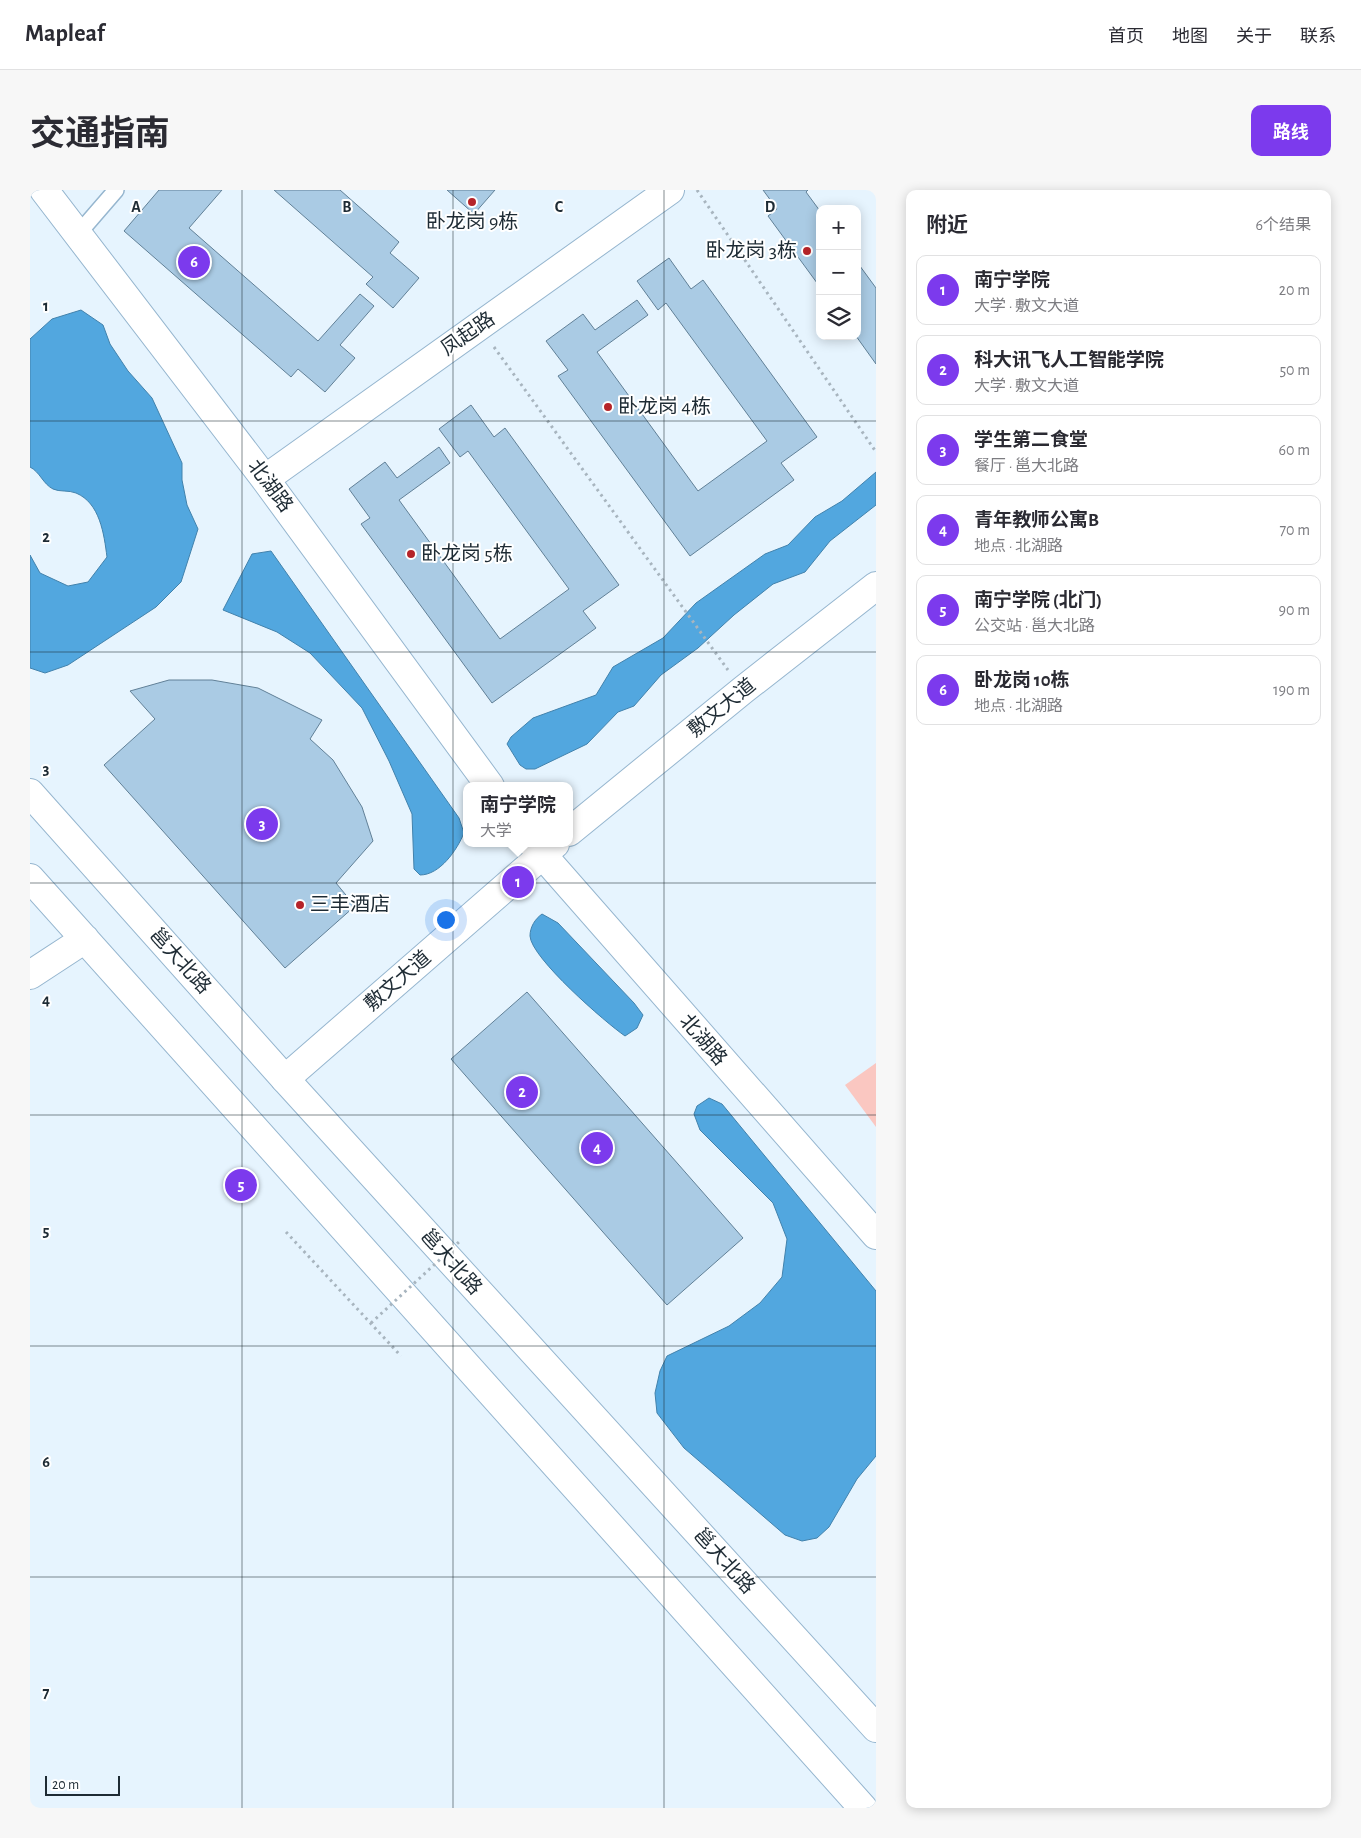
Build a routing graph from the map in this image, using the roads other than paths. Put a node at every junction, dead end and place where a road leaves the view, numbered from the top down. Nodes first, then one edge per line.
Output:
1 (44, 190) edge
2 (116, 190) edge
3 (670, 190) edge
4 (78, 234) junction
5 (265, 479) junction
6 (876, 586) edge
7 (487, 782) edge
8 (30, 793) edge
9 (573, 829) edge
10 (543, 847) edge
11 (30, 878) edge
12 (85, 939) junction
13 (30, 975) edge
14 (285, 1079) junction
15 (876, 1235) edge
16 (876, 1728) edge
17 (863, 1808) edge

1 - 4 street, 北湖路
2 - 4 lane
3 - 5 street, 凤起路
4 - 5 street, 北湖路
5 - 7 street, 北湖路
6 - 9 street, 敷文大道
8 - 14 street, 邕大北路
10 - 14 street, 敷文大道
10 - 15 street, 北湖路
11 - 12 street
12 - 13 street
12 - 17 street
14 - 16 street, 邕大北路

